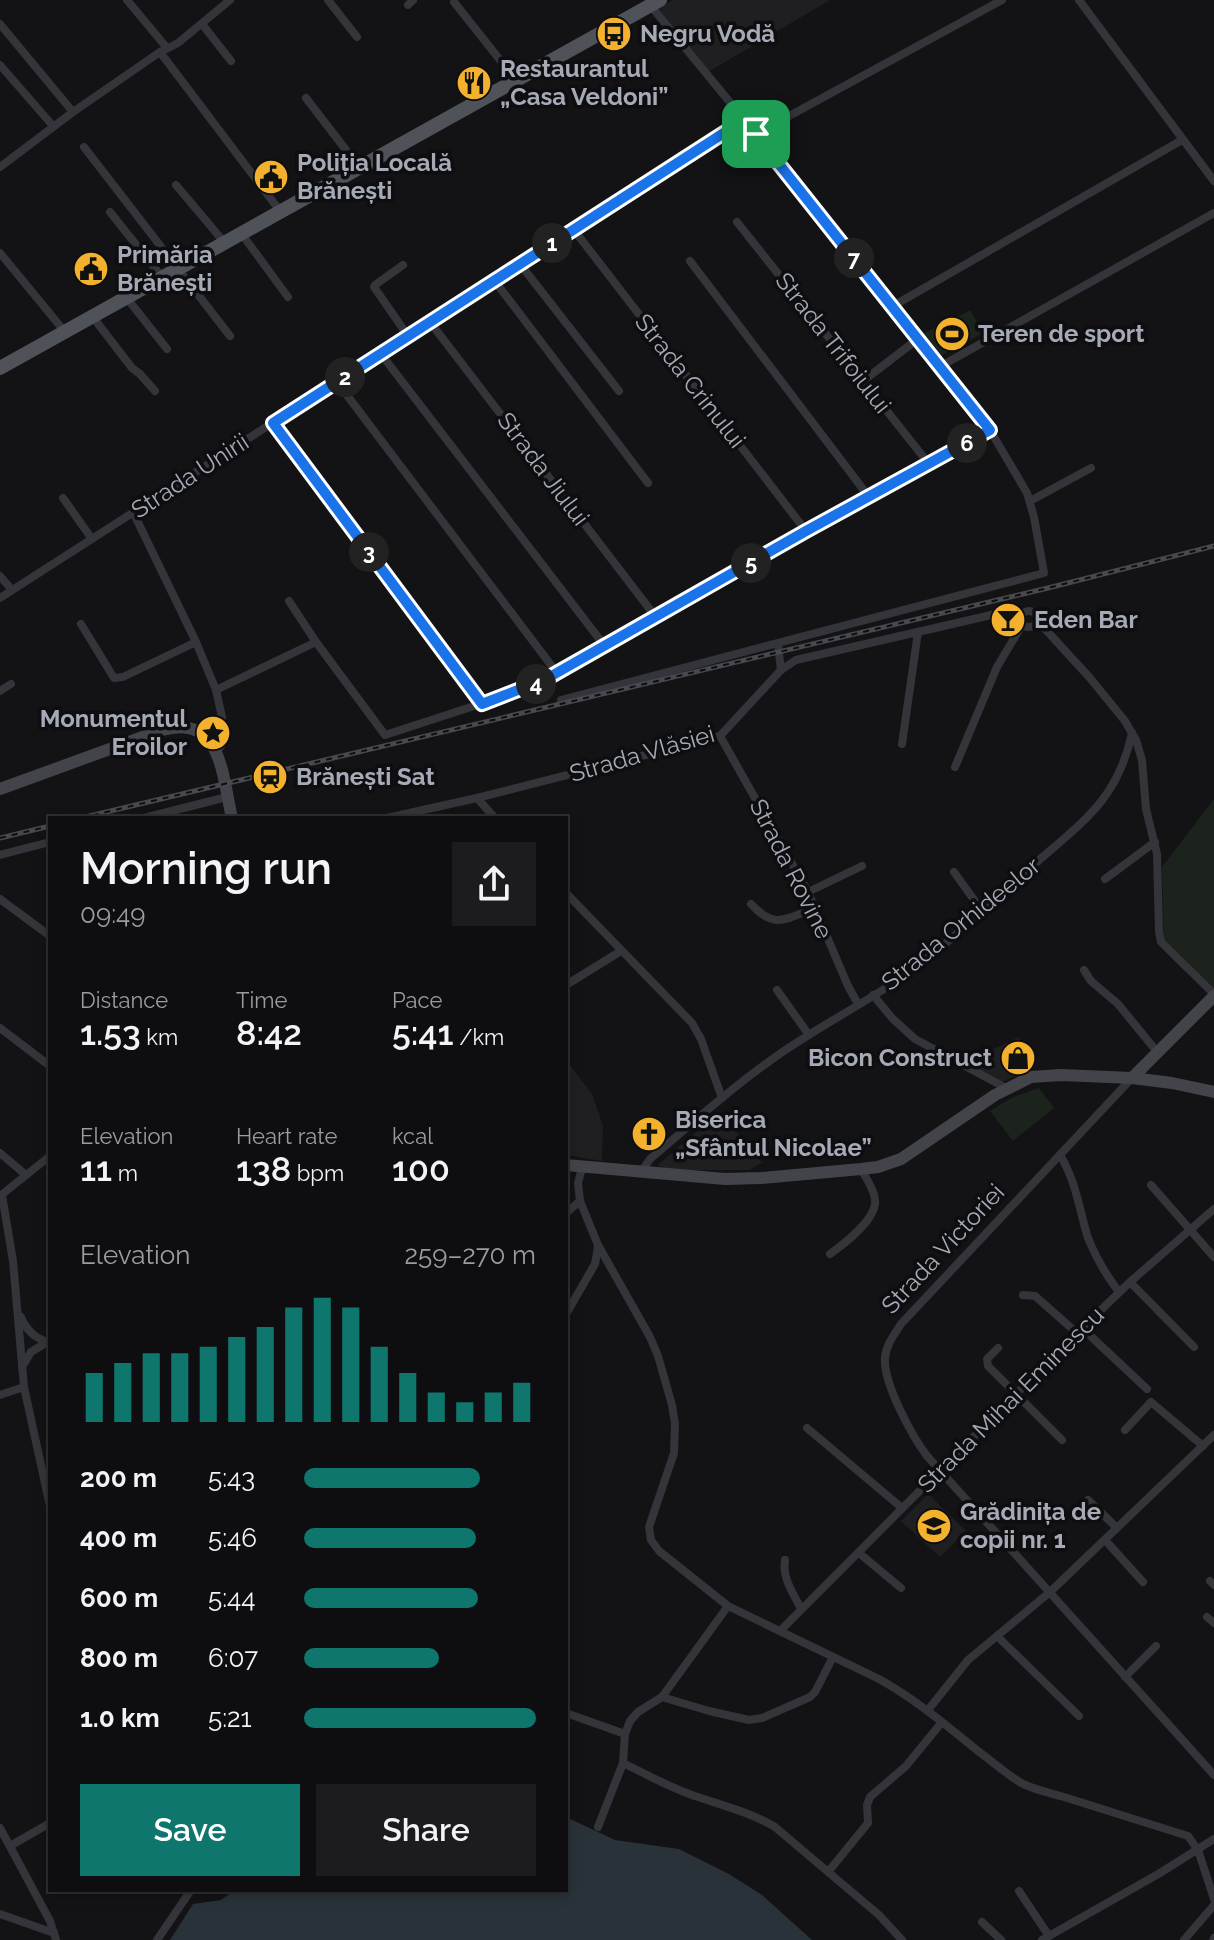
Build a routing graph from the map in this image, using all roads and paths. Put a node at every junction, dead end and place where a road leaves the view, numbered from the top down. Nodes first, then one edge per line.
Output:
1 (127, 0) edge
2 (230, 0) edge
3 (328, 0) edge
4 (1002, 0) edge
5 (1079, 0) edge
6 (454, 2) dead end
7 (652, 2) edge
8 (0, 24) edge
9 (202, 24) junction
10 (357, 37) dead end
11 (163, 50) junction
12 (231, 61) dead end
13 (0, 65) edge
14 (516, 80) junction
15 (306, 98) dead end
16 (73, 112) junction
17 (744, 120) junction
18 (53, 126) junction
19 (756, 134) junction
20 (1182, 140) junction
21 (84, 147) dead end
22 (0, 167) edge
23 (359, 167) junction
24 (1214, 181) edge
25 (176, 185) dead end
26 (280, 211) junction
27 (110, 212) dead end
28 (1214, 213) edge
29 (737, 222) dead end
30 (574, 230) junction
31 (241, 232) junction
32 (224, 242) junction
33 (0, 253) edge
34 (690, 261) dead end
35 (520, 264) junction
36 (403, 265) dead end
37 (179, 268) junction
38 (162, 277) junction
39 (494, 280) junction
40 (126, 297) junction
41 (288, 297) dead end
42 (893, 306) junction
43 (92, 316) junction
44 (430, 322) junction
45 (65, 332) junction
46 (230, 336) dead end
47 (408, 336) junction
48 (919, 338) junction
49 (167, 349) dead end
50 (381, 354) junction
51 (941, 366) junction
52 (0, 368) edge
53 (863, 381) junction
54 (337, 382) junction
55 (155, 391) dead end
56 (619, 391) dead end
57 (273, 423) junction
58 (990, 430) junction
59 (929, 464) junction
60 (1091, 468) dead end
61 (648, 483) dead end
62 (869, 497) junction
63 (63, 498) dead end
64 (1030, 501) junction
65 (133, 512) junction
66 (806, 531) junction
67 (92, 539) junction
68 (0, 576) edge
69 (12, 590) junction
70 (0, 598) edge
71 (289, 601) dead end
72 (1022, 614) junction
73 (655, 616) junction
74 (1036, 622) junction
75 (81, 624) dead end
76 (1022, 625) junction
77 (918, 632) junction
78 (196, 642) junction
79 (316, 642) junction
80 (778, 644) junction
81 (604, 645) junction
82 (781, 670) junction
83 (557, 673) junction
84 (11, 684) dead end
85 (216, 690) junction
86 (0, 691) edge
87 (561, 700) dead end
88 (482, 704) junction
89 (220, 726) junction
90 (197, 729) junction
91 (1132, 733) junction
92 (720, 736) junction
93 (902, 744) dead end
94 (216, 752) junction
95 (955, 767) dead end
96 (0, 789) edge
97 (227, 797) junction
98 (477, 798) junction
99 (152, 816) edge
100 (232, 816) edge
101 (396, 816) edge
102 (493, 816) edge
103 (1155, 842) junction
104 (48, 843) edge
105 (0, 855) edge
106 (862, 866) dead end
107 (954, 872) dead end
108 (1105, 879) dead end
109 (808, 892) junction
110 (568, 895) edge
111 (0, 899) edge
112 (751, 904) dead end
113 (815, 908) junction
114 (982, 911) junction
115 (48, 935) edge
116 (621, 951) junction
117 (1084, 970) dead end
118 (568, 984) edge
119 (777, 990) dead end
120 (873, 995) junction
121 (1214, 995) edge
122 (858, 1004) junction
123 (0, 1028) edge
124 (809, 1035) junction
125 (1158, 1053) junction
126 (48, 1064) edge
127 (1132, 1078) junction
128 (1006, 1088) junction
129 (1214, 1092) edge
130 (722, 1098) junction
131 (0, 1153) edge
132 (1060, 1155) junction
133 (48, 1158) edge
134 (568, 1165) edge
135 (582, 1168) junction
136 (861, 1169) junction
137 (641, 1173) junction
138 (26, 1175) junction
139 (1151, 1185) dead end
140 (1, 1196) edge
141 (580, 1201) junction
142 (1214, 1209) edge
143 (568, 1211) edge
144 (1191, 1229) junction
145 (598, 1245) junction
146 (830, 1254) dead end
147 (1214, 1257) edge
148 (1130, 1282) junction
149 (1119, 1292) junction
150 (1023, 1295) dead end
151 (18, 1310) junction
152 (568, 1311) edge
153 (1080, 1330) junction
154 (48, 1341) edge
155 (48, 1342) edge
156 (1194, 1347) dead end
157 (998, 1348) dead end
158 (22, 1369) junction
159 (24, 1387) junction
160 (1147, 1389) dead end
161 (1015, 1394) junction
162 (0, 1395) edge
163 (807, 1428) dead end
164 (1125, 1430) dead end
165 (1214, 1435) edge
166 (1062, 1440) dead end
167 (1203, 1446) junction
168 (940, 1469) junction
169 (48, 1497) edge
170 (1088, 1500) dead end
171 (902, 1508) junction
172 (1117, 1528) junction
173 (1105, 1540) junction
174 (859, 1553) junction
175 (785, 1560) dead end
176 (1143, 1582) dead end
177 (901, 1588) dead end
178 (1050, 1592) junction
179 (728, 1606) junction
180 (801, 1609) junction
181 (780, 1631) junction
182 (997, 1636) junction
183 (1156, 1646) dead end
184 (833, 1657) junction
185 (1125, 1677) junction
186 (662, 1697) junction
187 (928, 1710) junction
188 (568, 1714) edge
189 (1079, 1716) dead end
190 (942, 1722) junction
191 (625, 1734) junction
192 (623, 1763) junction
193 (1214, 1775) edge
194 (48, 1824) edge
195 (598, 1827) dead end
196 (0, 1828) edge
197 (1214, 1839) edge
198 (10, 1846) junction
199 (1198, 1850) junction
200 (828, 1872) junction
201 (1019, 1891) dead end
202 (190, 1892) edge
203 (1214, 1902) edge
204 (0, 1914) edge
205 (982, 1922) dead end
206 (55, 1937) edge
207 (1046, 1938) edge
208 (157, 1940) edge
209 (902, 1940) edge
210 (1001, 1940) edge
211 (1184, 1940) edge

1 - 11 street
2 - 9 street
3 - 10 street
4 - 19 street
5 - 20 street
6 - 14 street
7 - 14 main road
7 - 17 street
8 - 16 street
9 - 11 street
9 - 12 street
11 - 16 street
11 - 26 street
13 - 18 street
14 - 23 main road
15 - 23 street
16 - 18 street
17 - 19 street
17 - 30 street, Strada Unirii
18 - 22 street
19 - 42 street
20 - 24 street
20 - 42 street
21 - 37 street
23 - 26 main road
25 - 32 street
26 - 31 main road
27 - 38 street
28 - 51 street
29 - 53 street, Strada Trifoiului
30 - 35 street, Strada Unirii
30 - 66 street, Strada Crinului
31 - 32 main road
31 - 41 street
32 - 37 main road
33 - 45 street
34 - 62 street
35 - 39 street, Strada Unirii
35 - 56 street
36 - 47 street
37 - 38 main road
37 - 46 street
38 - 40 main road
39 - 44 street, Strada Unirii
39 - 61 street
40 - 43 main road
40 - 49 street
42 - 48 street
43 - 45 main road
43 - 55 street
44 - 47 street, Strada Unirii
44 - 73 street, Strada Jiului
45 - 52 main road
47 - 50 street, Strada Unirii
48 - 51 street
48 - 53 street
50 - 54 street, Strada Unirii
50 - 81 street
51 - 58 street
53 - 59 street, Strada Trifoiului
54 - 57 street, Strada Unirii
54 - 83 street
57 - 65 street, Strada Unirii
57 - 88 street
58 - 59 street
58 - 64 street
59 - 62 street
60 - 64 street
62 - 66 street
63 - 67 street
64 - 80 street
65 - 67 street, Strada Unirii
65 - 78 street
66 - 73 street
67 - 69 street, Strada Unirii
68 - 69 street
69 - 70 street, Strada Unirii
71 - 79 street
72 - 74 street
72 - 76 street
72 - 77 street, Strada Vlăsiei
73 - 81 street
74 - 76 street
74 - 91 street
75 - 78 street
76 - 95 street
77 - 82 street, Strada Vlăsiei
77 - 93 street
78 - 85 street
79 - 85 street
79 - 88 street
80 - 82 street
80 - 87 street
81 - 83 street
82 - 92 street, Strada Vlăsiei
83 - 88 street
84 - 86 street
85 - 89 street
89 - 90 street
89 - 94 street
90 - 94 main road
90 - 96 main road
91 - 103 street
91 - 114 street, Strada Orhideelor
92 - 98 street, Strada Vlăsiei
92 - 109 street, Strada Rovine
94 - 97 main road
97 - 99 street
97 - 100 main road
98 - 101 street, Strada Vlăsiei
98 - 102 street
103 - 108 street
103 - 121 street
104 - 105 street
106 - 109 street
107 - 114 street
109 - 113 street, Strada Rovine
110 - 116 street
111 - 115 street
112 - 113 street
113 - 122 street, Strada Rovine
114 - 120 street, Strada Orhideelor
116 - 118 street
116 - 130 street
117 - 125 street
119 - 124 street
120 - 122 street, Strada Orhideelor
120 - 128 street
121 - 125 main road, Strada Victoriei
122 - 124 street, Strada Orhideelor
123 - 126 street
124 - 130 street, Strada Orhideelor
125 - 127 main road, Strada Victoriei
127 - 128 main road
127 - 129 main road
127 - 132 street, Strada Victoriei
128 - 136 main road
130 - 137 street, Strada Orhideelor
131 - 138 street
132 - 149 street
132 - 168 street, Strada Victoriei
133 - 138 street
134 - 135 main road
135 - 137 main road
135 - 141 street
136 - 137 main road
136 - 146 street
138 - 140 street
139 - 144 street
140 - 151 street
141 - 143 street
141 - 145 street
142 - 144 street, Strada Mihai Eminescu
144 - 147 street
144 - 148 street, Strada Mihai Eminescu
145 - 152 street
145 - 179 street
148 - 149 street, Strada Mihai Eminescu
148 - 156 street
149 - 153 street, Strada Mihai Eminescu
150 - 153 street
151 - 154 street
151 - 158 street
153 - 160 street
153 - 161 street, Strada Mihai Eminescu
155 - 158 street
157 - 161 street
158 - 159 street
159 - 162 street
159 - 169 street
161 - 166 street
161 - 168 street, Strada Mihai Eminescu
163 - 171 street
164 - 167 street
165 - 167 street
167 - 172 street
168 - 171 street, Strada Mihai Eminescu
168 - 178 street, Strada Victoriei
170 - 172 street
171 - 174 street, Strada Mihai Eminescu
172 - 173 street
173 - 176 street
173 - 178 street
174 - 177 street
174 - 180 street, Strada Mihai Eminescu
175 - 180 street
178 - 182 street
178 - 185 street, Strada Victoriei
179 - 181 street
179 - 186 street
180 - 181 street, Strada Mihai Eminescu
181 - 184 street
182 - 187 street
182 - 189 street
183 - 185 street
184 - 186 street
184 - 187 street
185 - 193 street, Strada Victoriei
186 - 191 street
187 - 190 street
188 - 191 street
190 - 199 street
190 - 200 street
191 - 192 street
192 - 195 street
192 - 200 street
194 - 198 street
196 - 198 street
197 - 199 street
198 - 206 street
199 - 203 street
199 - 207 street
200 - 209 street
201 - 207 street
202 - 208 street
203 - 211 street
204 - 206 street
205 - 210 street

